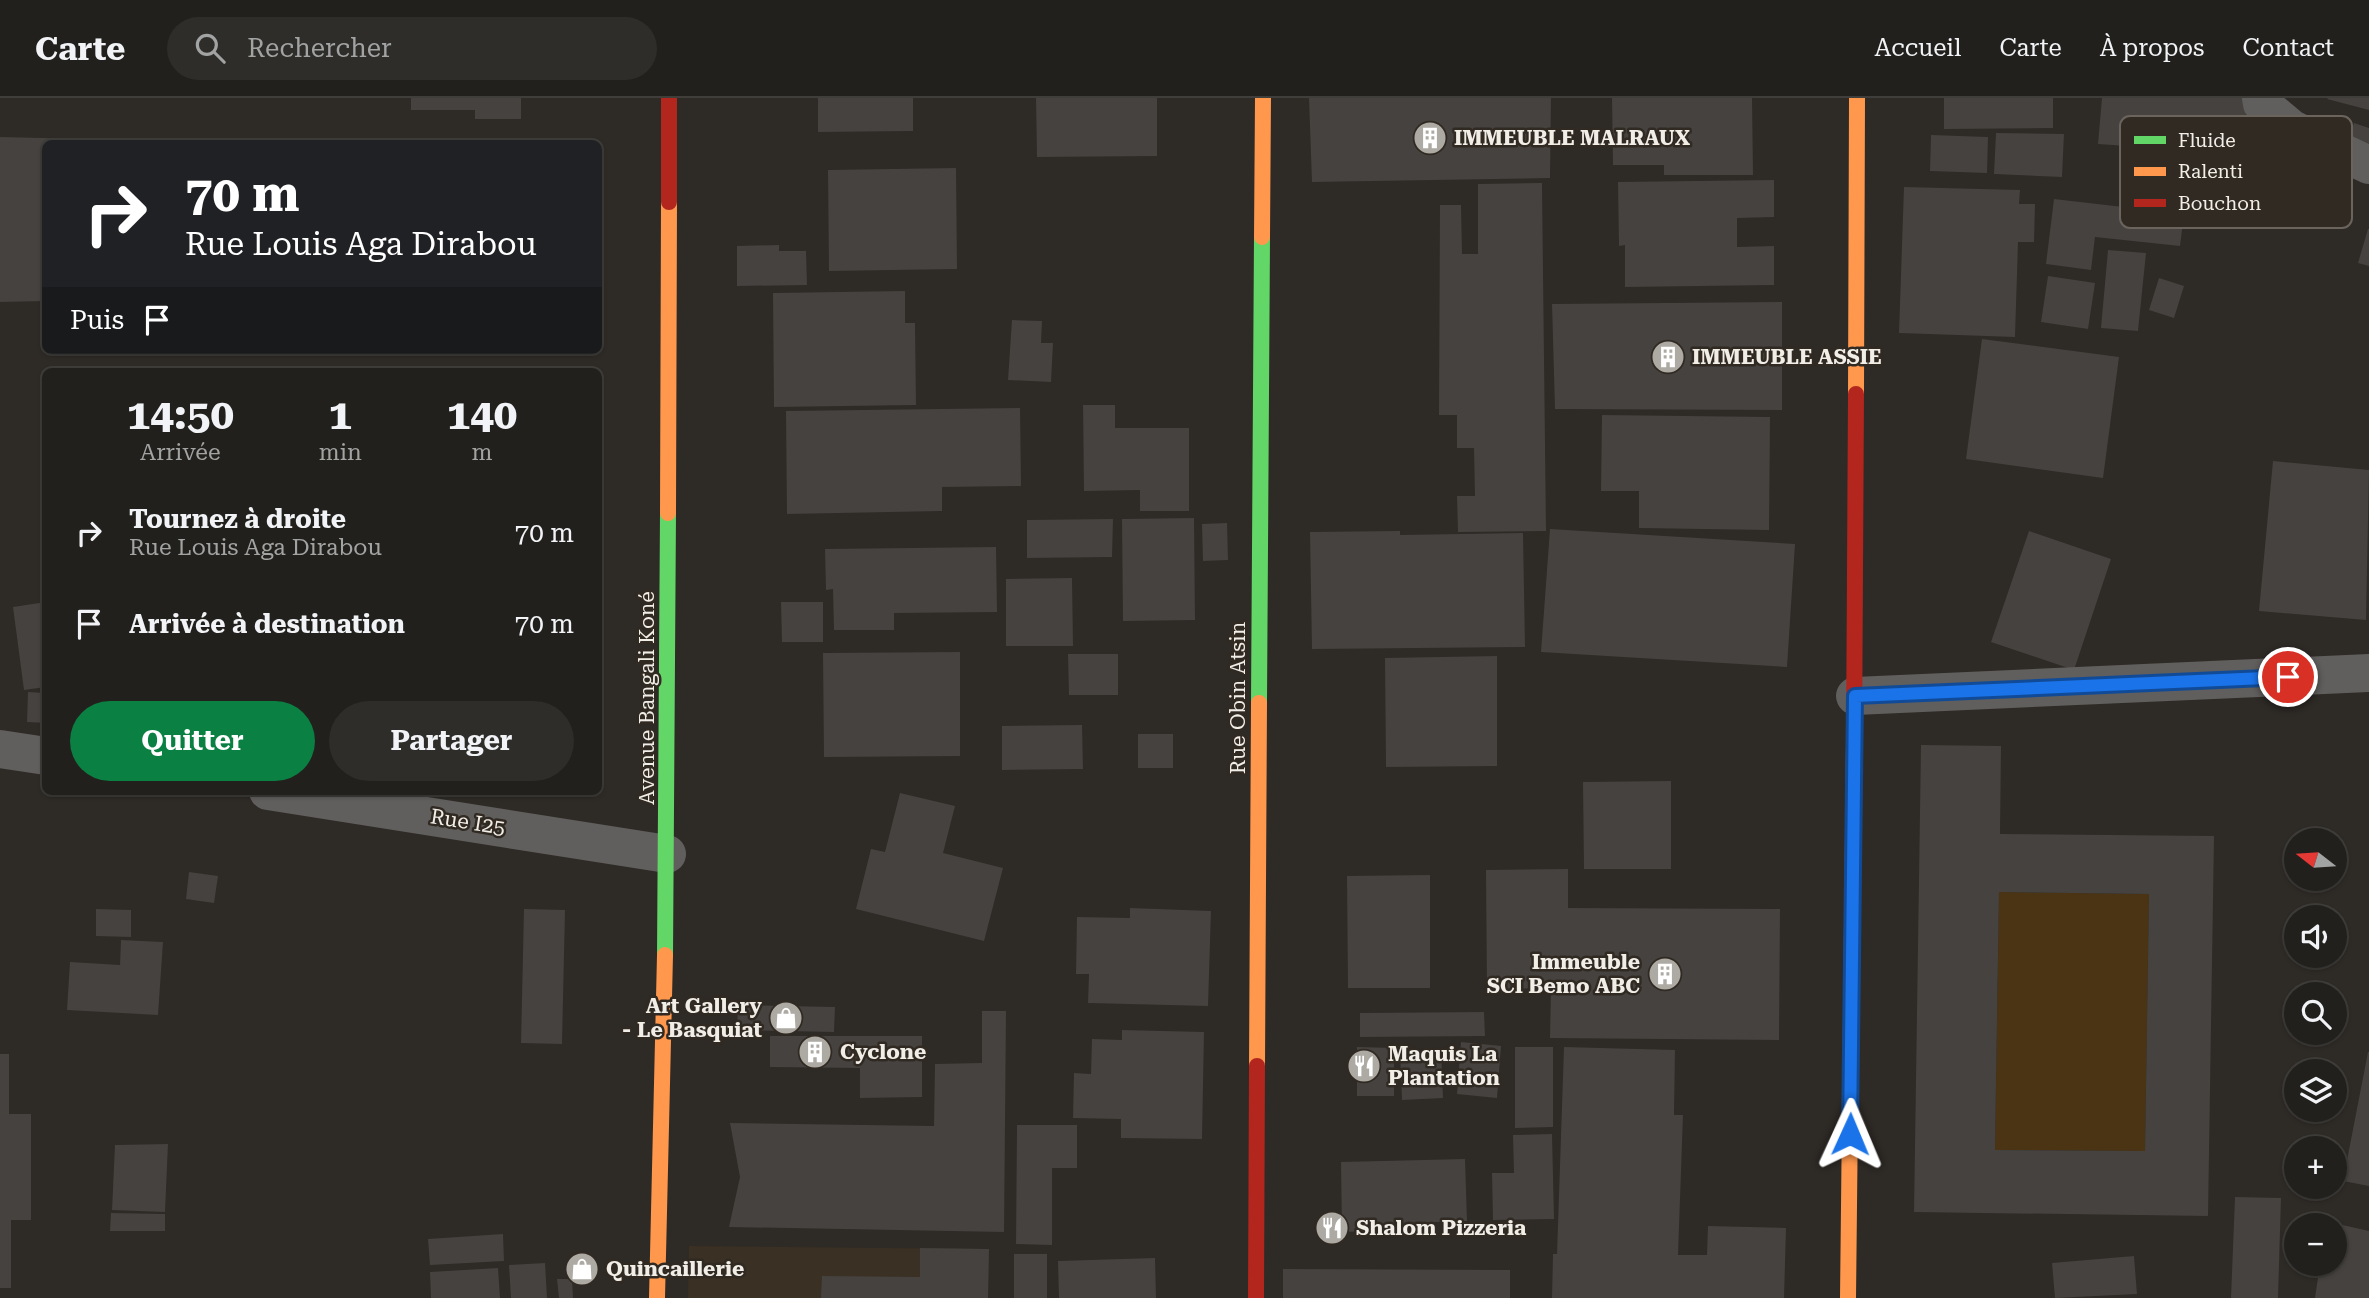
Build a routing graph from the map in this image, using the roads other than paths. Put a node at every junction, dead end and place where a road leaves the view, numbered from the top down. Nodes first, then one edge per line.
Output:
1 (668, 98) edge
2 (1263, 98) edge
3 (1857, 98) edge
4 (2261, 98) edge
5 (2276, 116) edge
6 (2352, 157) edge
7 (2369, 165) edge
8 (2369, 673) edge
9 (1855, 696) junction
10 (0, 749) edge
11 (42, 755) edge
12 (293, 795) edge
13 (667, 854) junction
14 (657, 1237) junction
15 (639, 1281) dead end
16 (656, 1298) edge
17 (1255, 1298) edge
18 (1848, 1298) edge

1 - 13 street, Avenue Bangali Koné
2 - 17 street, Rue Obin Atsin
3 - 9 street
4 - 5 street
6 - 7 street
8 - 9 street
9 - 18 street
10 - 11 street
12 - 13 street, Rue I25
13 - 14 street, Avenue Bangali Koné
14 - 15 street
14 - 16 street, Avenue Bangali Koné

